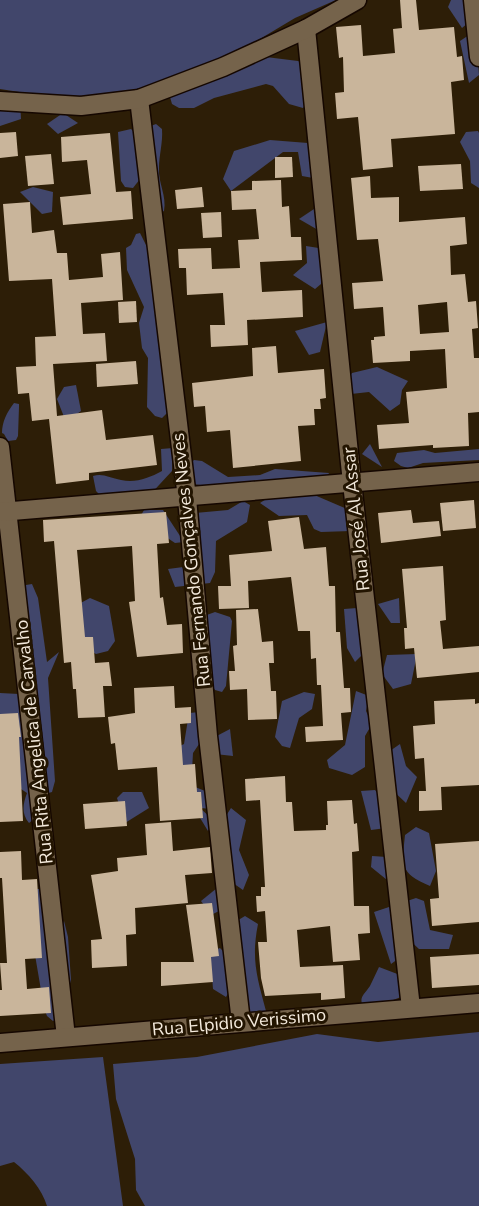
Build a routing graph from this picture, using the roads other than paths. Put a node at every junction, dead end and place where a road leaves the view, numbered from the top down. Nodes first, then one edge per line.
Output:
1 (357, 0) edge
2 (473, 0) edge
3 (306, 29) junction
4 (479, 57) edge
5 (139, 99) junction
6 (0, 101) edge
7 (0, 447) edge
8 (479, 472) edge
9 (352, 483) junction
10 (187, 498) junction
11 (4, 512) edge
12 (479, 1003) edge
13 (411, 1008) junction
14 (242, 1022) junction
15 (66, 1036) junction
16 (0, 1043) edge

1 - 3 street
2 - 4 street
3 - 5 street
3 - 9 street, Rua José Al Assar
5 - 6 street
5 - 10 street, Rua Fernando Gonçalves Neves
7 - 11 street, Rua Rita Angelica de Carvalho
8 - 9 street
9 - 10 street
9 - 13 street, Rua José Al Assar
10 - 11 street
10 - 14 street, Rua Fernando Gonçalves Neves
11 - 15 street, Rua Rita Angelica de Carvalho
12 - 13 street, Rua Elpidio Verissimo
13 - 14 street, Rua Elpidio Verissimo
14 - 15 street, Rua Elpidio Verissimo
15 - 16 street, Rua Elpidio Verissimo

